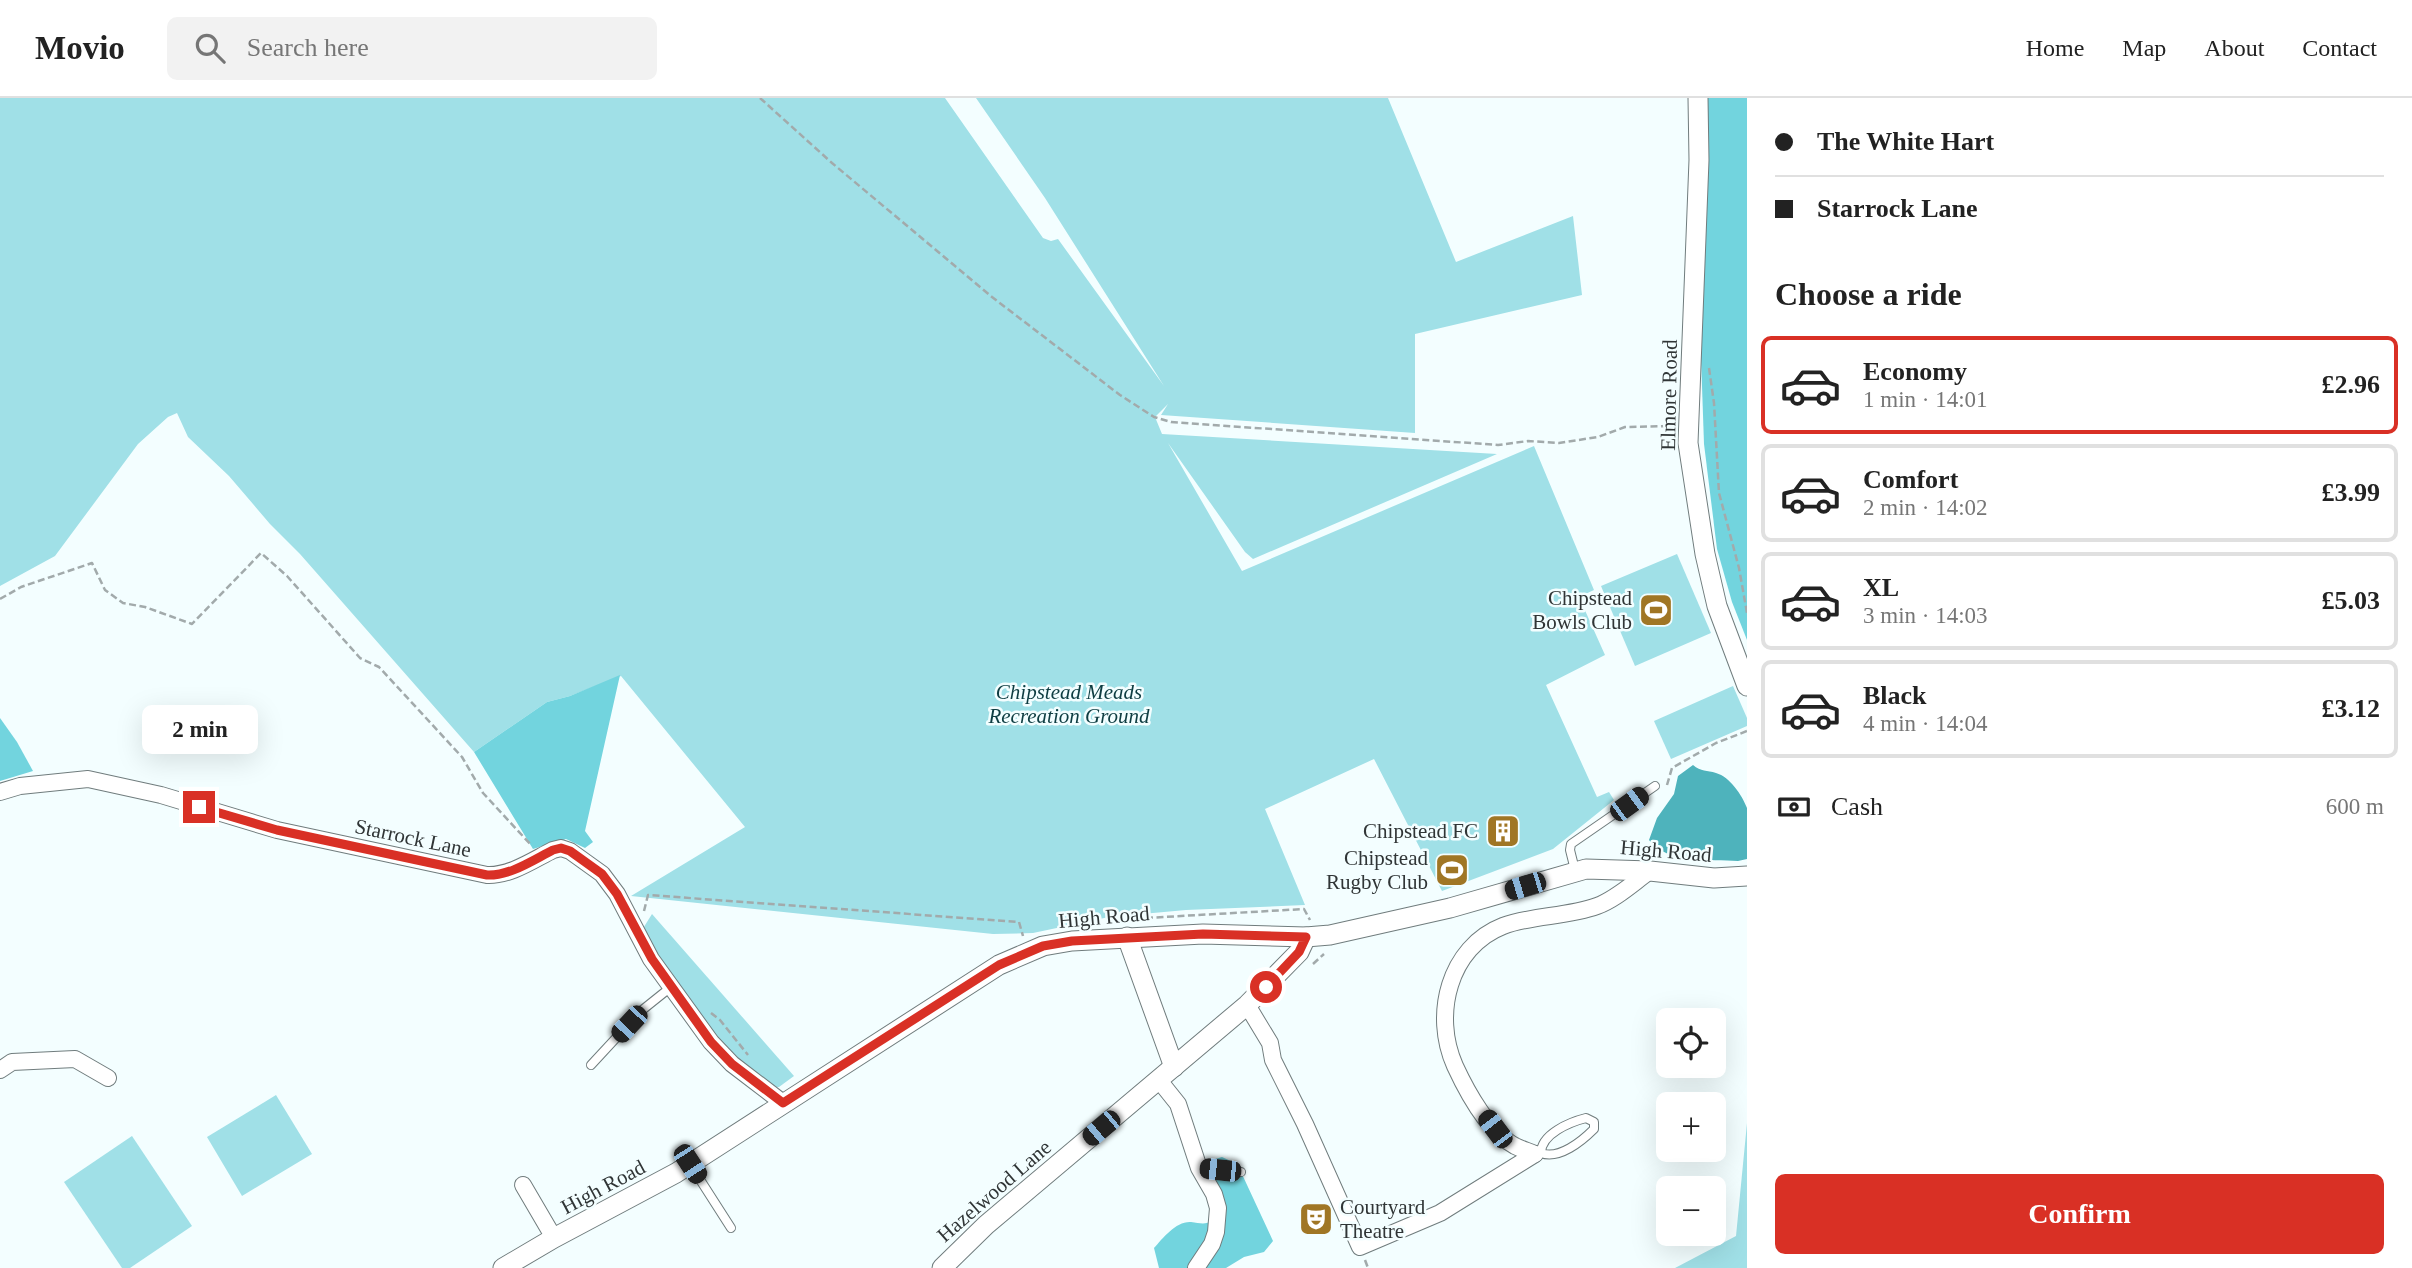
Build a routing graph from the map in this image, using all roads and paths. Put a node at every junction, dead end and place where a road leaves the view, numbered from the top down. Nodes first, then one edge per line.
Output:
1 (760, 98) edge
2 (1698, 98) edge
3 (1708, 362) dead end
4 (1689, 426) junction
5 (0, 599) edge
6 (1747, 613) edge
7 (1747, 686) edge
8 (1747, 731) edge
9 (1655, 786) dead end
10 (0, 792) edge
11 (1661, 793) dead end
12 (541, 856) junction
13 (1575, 870) junction
14 (1650, 871) junction
15 (1747, 876) edge
16 (1142, 919) dead end
17 (633, 925) junction
18 (1308, 928) junction
19 (1128, 937) junction
20 (1024, 939) dead end
21 (671, 987) junction
22 (1248, 1005) junction
23 (710, 1012) dead end
24 (755, 1064) dead end
25 (591, 1065) dead end
26 (1174, 1067) junction
27 (0, 1070) edge
28 (108, 1078) dead end
29 (1158, 1079) junction
30 (783, 1103) junction
31 (1538, 1154) junction
32 (690, 1164) junction
33 (1199, 1168) junction
34 (1241, 1172) dead end
35 (523, 1185) dead end
36 (731, 1228) dead end
37 (554, 1238) junction
38 (503, 1268) edge
39 (942, 1268) edge
40 (1196, 1268) edge

1 - 4 path
2 - 4 street, Elmore Road
3 - 6 path
4 - 7 street, Elmore Road
5 - 12 path
8 - 11 path
9 - 13 lane
10 - 12 street, Starrock Lane
12 - 17 street, Starrock Lane
13 - 14 street, High Road
13 - 18 street, High Road
14 - 15 street, High Road
14 - 31 street
16 - 18 path
17 - 20 path
17 - 21 street, Starrock Lane
18 - 19 street, High Road
18 - 22 street, Hazelwood Lane
19 - 26 street
19 - 30 street, High Road
21 - 25 lane
21 - 30 street, Starrock Lane
22 - 26 street, Hazelwood Lane
22 - 31 street
23 - 24 path
26 - 29 street, Hazelwood Lane
27 - 28 street
29 - 33 street
29 - 39 street, Hazelwood Lane
30 - 32 street, High Road
31 - 31 lane
32 - 36 lane
32 - 37 street, High Road
33 - 34 lane
33 - 40 street
35 - 37 street
37 - 38 street, High Road

